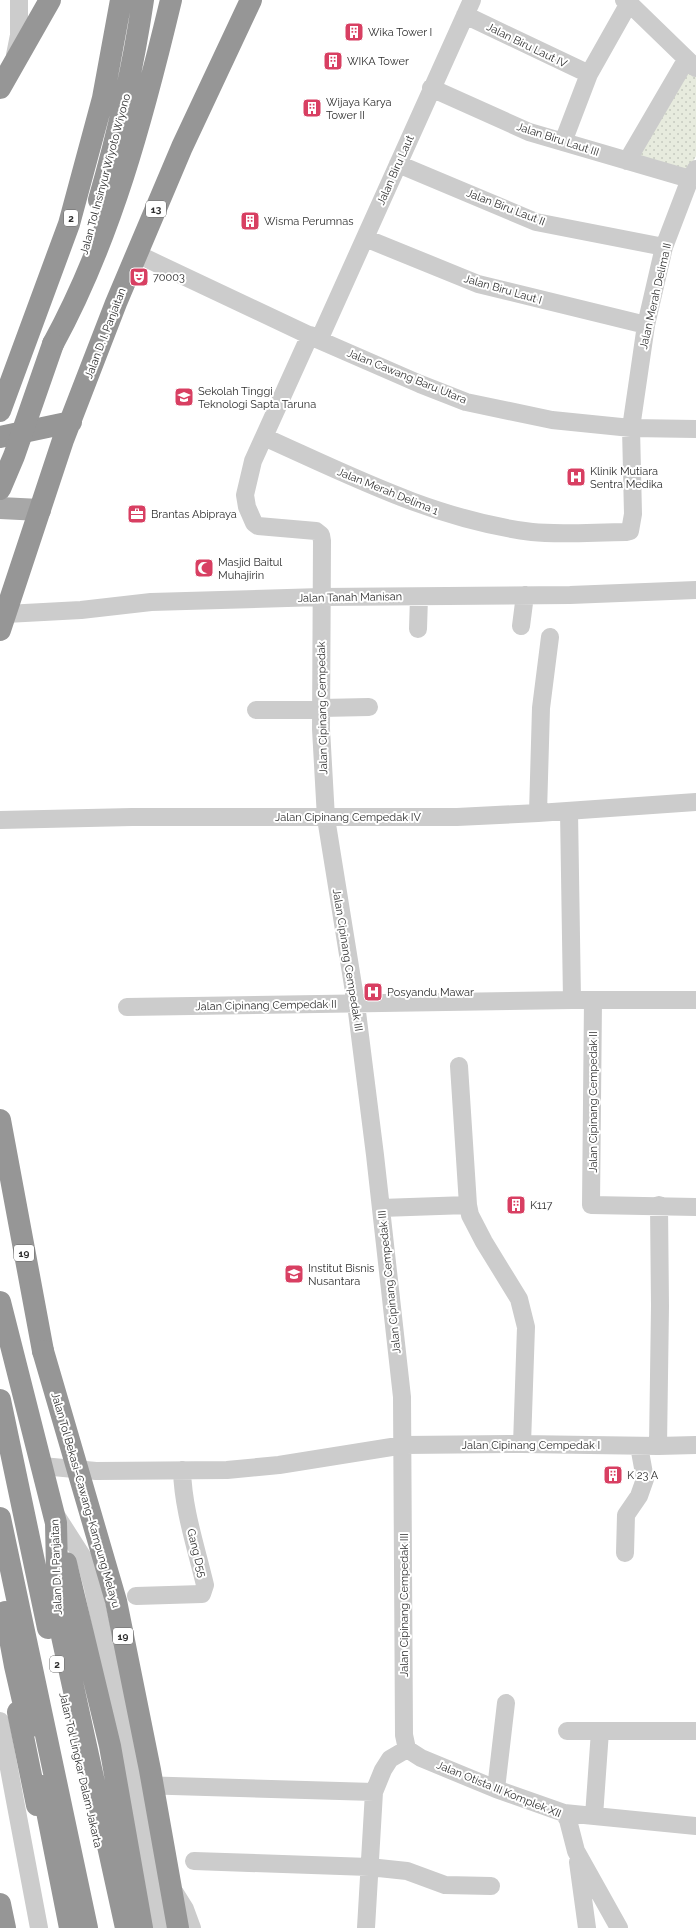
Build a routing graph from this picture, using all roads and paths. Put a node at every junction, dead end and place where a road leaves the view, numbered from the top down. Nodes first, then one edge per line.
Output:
1 (19, 0) edge
2 (50, 0) edge
3 (121, 0) edge
4 (143, 0) edge
5 (171, 0) edge
6 (251, 0) edge
7 (626, 1) edge
8 (468, 7) edge
9 (691, 64) edge
10 (13, 66) junction
11 (589, 74) junction
12 (0, 88) edge
13 (431, 88) junction
14 (564, 142) junction
15 (627, 161) junction
16 (398, 164) junction
17 (693, 174) edge
18 (365, 238) junction
19 (664, 247) junction
20 (137, 254) junction
21 (646, 325) junction
22 (315, 338) junction
23 (53, 344) junction
24 (0, 411) edge
25 (71, 422) junction
26 (631, 428) junction
27 (696, 429) edge
28 (0, 437) edge
29 (264, 437) junction
30 (0, 490) edge
31 (0, 508) edge
32 (40, 510) junction
33 (696, 590) edge
34 (525, 595) junction
35 (419, 596) junction
36 (321, 597) junction
37 (3, 622) edge
38 (521, 626) dead end
39 (418, 629) dead end
40 (550, 637) dead end
41 (369, 707) dead end
42 (321, 709) junction
43 (256, 710) dead end
44 (696, 802) edge
45 (569, 811) junction
46 (538, 813) junction
47 (326, 818) junction
48 (0, 820) edge
49 (572, 1000) junction
50 (593, 1000) junction
51 (696, 1000) edge
52 (356, 1004) junction
53 (127, 1007) dead end
54 (459, 1066) dead end
55 (0, 1120) edge
56 (468, 1205) junction
57 (659, 1205) junction
58 (696, 1207) edge
59 (381, 1208) junction
60 (0, 1302) edge
61 (0, 1400) edge
62 (522, 1444) junction
63 (404, 1445) junction
64 (696, 1445) edge
65 (639, 1446) junction
66 (658, 1446) junction
67 (42, 1466) junction
68 (182, 1470) junction
69 (55, 1517) junction
70 (0, 1518) edge
71 (625, 1553) dead end
72 (0, 1582) edge
73 (136, 1596) dead end
74 (0, 1627) edge
75 (506, 1703) dead end
76 (0, 1721) edge
77 (567, 1731) dead end
78 (600, 1731) junction
79 (696, 1731) edge
80 (407, 1749) junction
81 (135, 1785) junction
82 (496, 1789) junction
83 (374, 1792) junction
84 (564, 1813) junction
85 (594, 1816) junction
86 (696, 1826) edge
87 (146, 1848) junction
88 (576, 1851) junction
89 (194, 1861) dead end
90 (368, 1867) junction
91 (491, 1886) dead end
92 (0, 1904) edge
93 (5, 1928) edge
94 (39, 1928) edge
95 (62, 1928) edge
96 (70, 1928) edge
97 (87, 1928) edge
98 (115, 1928) edge
99 (126, 1928) edge
100 (142, 1928) edge
101 (162, 1928) edge
102 (178, 1928) edge
103 (192, 1928) edge
104 (366, 1928) edge
105 (587, 1928) edge
106 (619, 1928) edge

1 - 10 street
2 - 10 highway
3 - 24 highway, 2
4 - 23 highway, Jalan Tol Insinyur Wiyoto Wiyono / 2
5 - 23 highway
6 - 20 highway, Jalan D. I. Panjaitan / 13
7 - 9 street
7 - 11 street
8 - 11 street, Jalan Biru Laut IV
8 - 13 street, Jalan Biru Laut
9 - 15 street
10 - 12 highway
11 - 14 street
13 - 14 street, Jalan Biru Laut III
13 - 16 street, Jalan Biru Laut
14 - 15 street, Jalan Biru Laut III
15 - 17 street, Jalan Biru Laut III
16 - 18 street, Jalan Biru Laut
16 - 19 street, Jalan Biru Laut II
17 - 19 street, Jalan Merah Delima II
18 - 21 street, Jalan Biru Laut I
18 - 22 street, Jalan Biru Laut
19 - 21 street, Jalan Merah Delima II
20 - 22 street, Jalan Cawang Baru Utara
20 - 25 highway, Jalan D. I. Panjaitan / 13
21 - 26 street, Jalan Merah Delima II
22 - 26 street, Jalan Cawang Baru Utara
22 - 29 street, Jalan Biru Laut
23 - 30 highway, 2, bridge
25 - 28 highway
25 - 32 highway, Jalan D. I. Panjaitan
26 - 27 street, Jalan Cawang Baru Utara
26 - 29 street, Jalan Merah Delima 1
29 - 36 street, Jalan Cipinang Cempedak
31 - 32 main road
32 - 37 highway, Jalan D. I. Panjaitan
33 - 34 street, Jalan Tanah Manisan
34 - 35 street, Jalan Tanah Manisan
34 - 38 street
35 - 36 street, Jalan Tanah Manisan
35 - 39 street
36 - 37 street, Jalan Tanah Manisan
36 - 42 street, Jalan Cipinang Cempedak
40 - 46 street
41 - 42 street
42 - 43 street
42 - 47 street, Jalan Cipinang Cempedak
44 - 45 street, Jalan Cipinang Cempedak IV
45 - 46 street, Jalan Cipinang Cempedak IV
45 - 49 street
46 - 47 street, Jalan Cipinang Cempedak IV
47 - 48 street, Jalan Cipinang Cempedak IV
47 - 52 street, Jalan Cipinang Cempedak III
49 - 50 street, Jalan Cipinang Cempedak II
49 - 52 street, Jalan Cipinang Cempedak II
50 - 51 street, Jalan Cipinang Cempedak II
50 - 57 street, Jalan Cipinang Cempedak II
52 - 53 street, Jalan Cipinang Cempedak II
52 - 59 street, Jalan Cipinang Cempedak III
54 - 56 street
55 - 102 highway, Jalan Tol Bekasi–Cawang–Kampung Melayu / 19, bridge
56 - 59 street
56 - 62 street
57 - 58 street
57 - 66 street
59 - 63 street, Jalan Cipinang Cempedak III
60 - 67 highway, Jalan D. I. Panjaitan
61 - 98 highway, Jalan Tol Lingkar Dalam Jakarta / 2
62 - 63 street, Jalan Cipinang Cempedak I
62 - 65 street, Jalan Cipinang Cempedak I
63 - 68 street, Jalan Cipinang Cempedak I
63 - 80 street, Jalan Cipinang Cempedak III
64 - 66 street, Jalan Cipinang Cempedak I
65 - 66 street, Jalan Cipinang Cempedak I
65 - 71 street
67 - 68 street, Jalan Cipinang Cempedak I
67 - 69 highway, Jalan D. I. Panjaitan
68 - 73 street, Gang D55
69 - 81 street
69 - 99 highway, Jalan D. I. Panjaitan
69 - 100 highway
70 - 97 highway
72 - 96 highway
74 - 95 highway
75 - 82 street
76 - 94 street
77 - 78 street
78 - 79 street
78 - 85 street
80 - 82 street, Jalan Otista III Komplek XII
80 - 83 street
81 - 83 street
81 - 87 street
82 - 84 street, Jalan Otista III Komplek XII
83 - 90 street
84 - 85 street
84 - 88 street, Jalan Otista III Komplek XII
85 - 86 street
87 - 101 street
87 - 103 street
88 - 105 street
88 - 106 street, Jalan Otista III Komplek XII
89 - 90 street
90 - 91 street
90 - 104 street
92 - 93 highway

